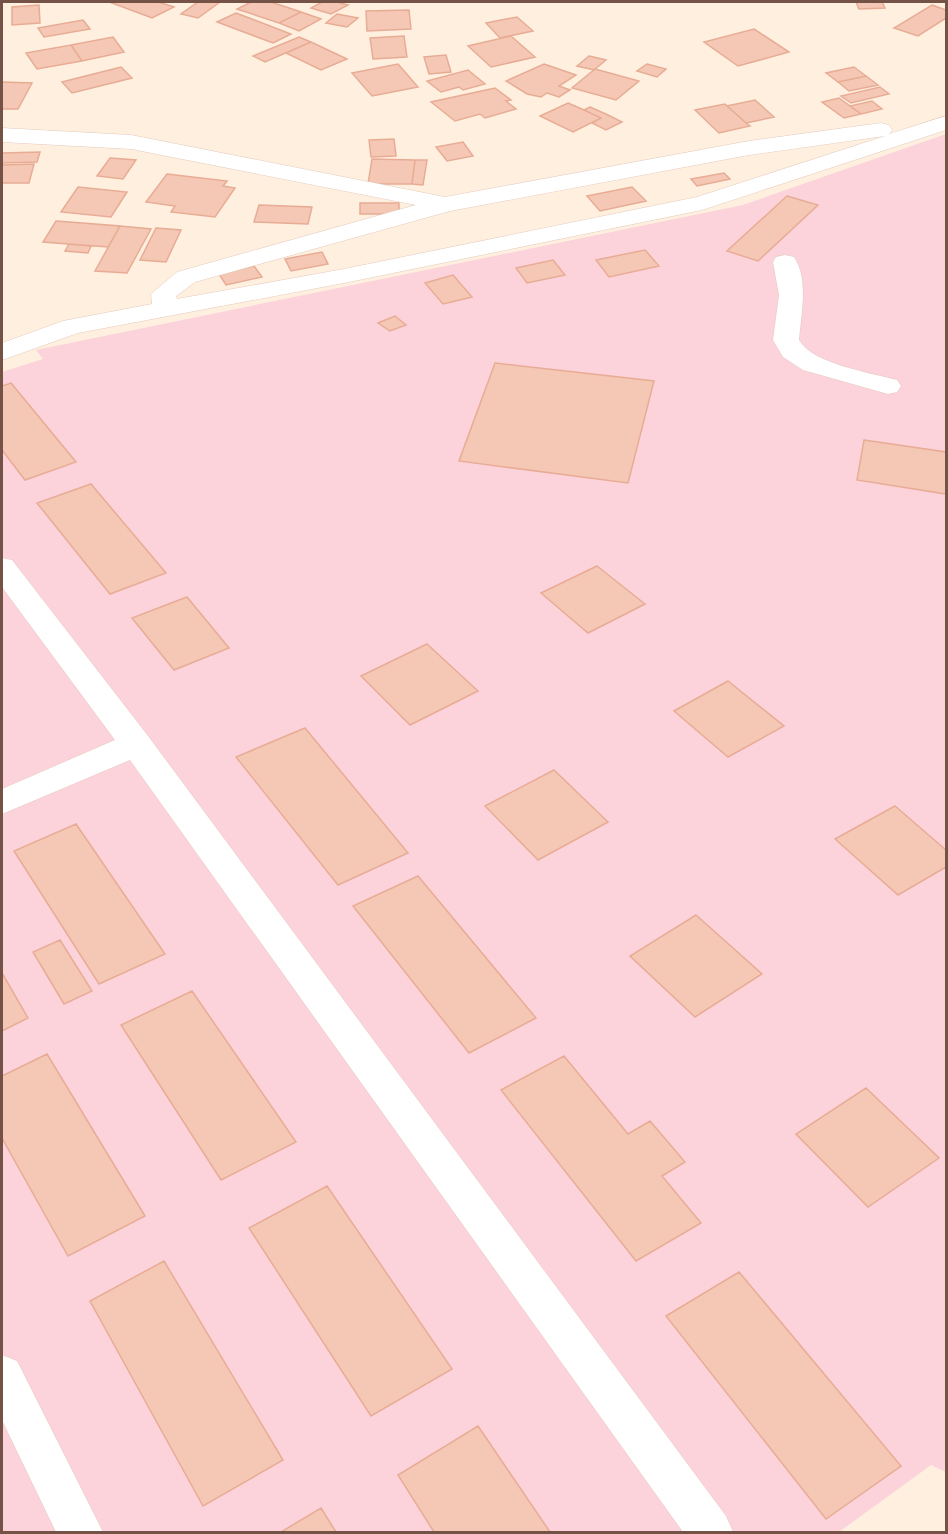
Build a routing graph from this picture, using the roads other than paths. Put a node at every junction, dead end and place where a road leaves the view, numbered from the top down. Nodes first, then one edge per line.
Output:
1 (946, 123) edge
2 (918, 132) junction
3 (2, 135) edge
4 (447, 204) junction
5 (785, 262) dead end
6 (166, 308) junction
7 (2, 352) edge
8 (888, 386) dead end
9 (2, 567) edge
10 (136, 744) junction
11 (2, 802) edge
12 (2, 1375) edge
13 (80, 1533) edge
14 (710, 1533) edge

1 - 2 street
2 - 4 street
2 - 6 street
3 - 4 street
4 - 6 street
5 - 8 street
6 - 7 street
9 - 10 street
10 - 11 street
10 - 14 street
12 - 13 street

